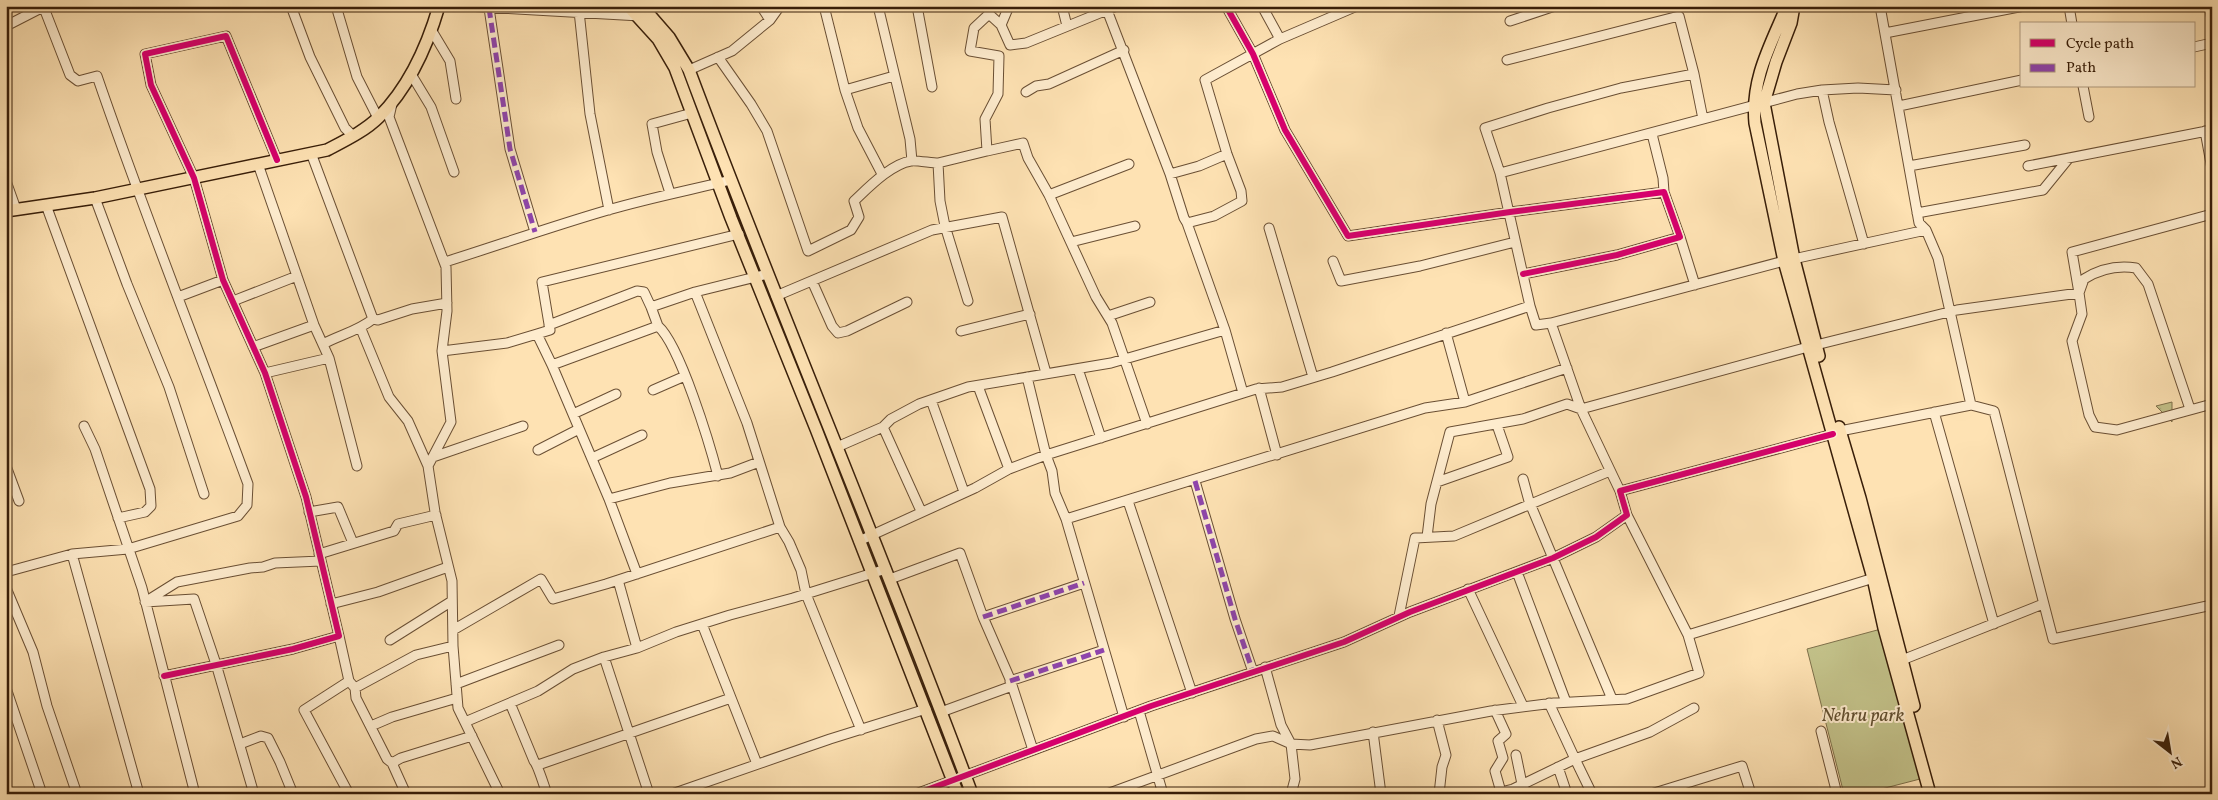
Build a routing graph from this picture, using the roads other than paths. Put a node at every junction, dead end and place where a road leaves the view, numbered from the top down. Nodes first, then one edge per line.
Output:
1 (291, 6) edge
2 (336, 6) edge
3 (439, 6) edge
4 (467, 6) edge
5 (628, 6) edge
6 (761, 6) edge
7 (780, 6) edge
8 (824, 6) edge
9 (878, 6) edge
10 (917, 6) edge
11 (1009, 6) edge
12 (1062, 6) edge
13 (1117, 6) edge
14 (1226, 6) edge
15 (1357, 6) edge
16 (1555, 6) edge
17 (1787, 6) edge
18 (1794, 6) edge
19 (1880, 6) edge
20 (2024, 6) edge
21 (2069, 6) edge
22 (2210, 6) edge
23 (45, 7) edge
24 (1264, 7) edge
25 (489, 8) junction
26 (1107, 10) junction
27 (579, 11) junction
28 (642, 12) edge
29 (770, 20) junction
30 (1510, 20) dead end
31 (2212, 21) edge
32 (2072, 22) edge
33 (1001, 25) junction
34 (6, 26) edge
35 (1067, 26) junction
36 (432, 31) junction
37 (1885, 33) junction
38 (1280, 39) junction
39 (2212, 43) edge
40 (2196, 47) edge
41 (1124, 50) junction
42 (1253, 54) junction
43 (674, 55) junction
44 (718, 57) junction
45 (1507, 60) dead end
46 (689, 70) junction
47 (411, 74) junction
48 (1694, 74) junction
49 (894, 76) junction
50 (2020, 80) edge
51 (932, 87) dead end
52 (2083, 88) edge
53 (845, 90) junction
54 (1822, 90) junction
55 (1896, 90) junction
56 (1026, 92) dead end
57 (456, 99) dead end
58 (393, 100) junction
59 (1759, 105) junction
60 (1899, 106) junction
61 (692, 113) junction
62 (2089, 117) dead end
63 (378, 118) junction
64 (1703, 119) junction
65 (2208, 130) edge
66 (1652, 134) junction
67 (353, 136) junction
68 (2025, 144) dead end
69 (987, 151) junction
70 (311, 153) junction
71 (1227, 154) junction
72 (2069, 158) junction
73 (277, 160) junction
74 (912, 161) junction
75 (938, 163) junction
76 (258, 164) junction
77 (1130, 164) dead end
78 (1909, 166) junction
79 (2028, 166) dead end
80 (2212, 169) edge
81 (454, 172) dead end
82 (1500, 173) junction
83 (882, 174) junction
84 (1170, 174) junction
85 (194, 178) junction
86 (731, 180) junction
87 (6, 181) edge
88 (718, 183) junction
89 (136, 190) junction
90 (1664, 192) junction
91 (670, 193) junction
92 (1049, 195) junction
93 (95, 198) junction
94 (46, 205) junction
95 (11, 210) edge
96 (609, 210) junction
97 (1509, 212) junction
98 (1917, 213) junction
99 (2212, 214) edge
100 (1187, 222) junction
101 (945, 226) junction
102 (1135, 226) dead end
103 (1269, 228) dead end
104 (1926, 230) junction
105 (535, 232) junction
106 (739, 234) junction
107 (1680, 237) junction
108 (1071, 242) junction
109 (1516, 242) junction
110 (1864, 244) junction
111 (1789, 260) junction
112 (1333, 261) dead end
113 (444, 262) junction
114 (768, 274) junction
115 (1523, 274) junction
116 (297, 276) junction
117 (756, 277) junction
118 (223, 280) junction
119 (812, 281) junction
120 (1695, 285) junction
121 (695, 292) junction
122 (2079, 293) junction
123 (776, 296) junction
124 (178, 297) junction
125 (232, 301) junction
126 (968, 301) dead end
127 (908, 302) dead end
128 (1150, 302) dead end
129 (447, 303) junction
130 (1530, 306) junction
131 (651, 307) junction
132 (1950, 312) junction
133 (1030, 314) junction
134 (1108, 316) junction
135 (373, 319) junction
136 (1551, 323) junction
137 (314, 325) junction
138 (549, 325) junction
139 (658, 326) junction
140 (361, 329) junction
141 (1225, 330) junction
142 (961, 332) dead end
143 (1446, 333) junction
144 (537, 334) junction
145 (323, 344) junction
146 (1812, 346) junction
147 (253, 347) junction
148 (442, 352) junction
149 (328, 358) junction
150 (1126, 359) junction
151 (552, 365) junction
152 (1567, 368) junction
153 (1078, 369) junction
154 (265, 373) junction
155 (1046, 373) junction
156 (685, 376) junction
157 (1027, 376) junction
158 (1313, 377) junction
159 (978, 386) junction
160 (1259, 388) junction
161 (653, 390) dead end
162 (1242, 393) junction
163 (616, 394) dead end
164 (931, 400) junction
165 (1465, 402) junction
166 (2212, 404) edge
167 (1971, 405) junction
168 (1581, 409) junction
169 (2190, 409) junction
170 (1934, 412) junction
171 (573, 414) junction
172 (1147, 424) junction
173 (1497, 425) junction
174 (84, 426) dead end
175 (523, 426) dead end
176 (883, 427) junction
177 (579, 429) junction
178 (1837, 432) junction
179 (642, 435) dead end
180 (1101, 438) junction
181 (837, 447) junction
182 (538, 450) dead end
183 (1046, 455) junction
184 (1277, 455) junction
185 (433, 457) junction
186 (592, 458) junction
187 (759, 462) junction
188 (6, 466) edge
189 (356, 466) dead end
190 (428, 466) junction
191 (1009, 469) junction
192 (1610, 471) junction
193 (718, 476) junction
194 (1523, 479) dead end
195 (1195, 481) junction
196 (1437, 482) junction
197 (1620, 491) junction
198 (964, 492) junction
199 (204, 494) dead end
200 (609, 499) junction
201 (19, 501) dead end
202 (1128, 501) junction
203 (1532, 504) junction
204 (921, 511) junction
205 (309, 512) junction
206 (436, 514) junction
207 (1628, 515) junction
208 (118, 518) junction
209 (1066, 519) junction
210 (780, 528) junction
211 (873, 535) junction
212 (1427, 537) junction
213 (859, 541) junction
214 (353, 543) junction
215 (128, 549) junction
216 (72, 554) junction
217 (320, 558) junction
218 (1553, 558) junction
219 (448, 567) junction
220 (6, 572) edge
221 (1518, 572) junction
222 (637, 574) junction
223 (872, 574) junction
224 (888, 574) junction
225 (1876, 577) junction
226 (618, 580) junction
227 (1084, 583) junction
228 (6, 588) edge
229 (1468, 589) junction
230 (806, 594) junction
231 (452, 601) junction
232 (145, 602) junction
233 (332, 604) junction
234 (2043, 604) junction
235 (2212, 605) edge
236 (10, 607) edge
237 (1399, 616) junction
238 (983, 617) junction
239 (702, 624) junction
240 (1994, 624) junction
241 (453, 630) junction
242 (1688, 635) junction
243 (340, 636) junction
244 (390, 640) dead end
245 (559, 645) dead end
246 (453, 646) junction
247 (637, 648) junction
248 (1104, 650) junction
249 (604, 657) junction
250 (1898, 662) junction
251 (216, 664) junction
252 (1265, 668) junction
253 (1253, 672) junction
254 (164, 676) junction
255 (1011, 683) junction
256 (456, 684) junction
257 (352, 685) junction
258 (6, 688) edge
259 (1192, 692) junction
260 (457, 698) junction
261 (731, 698) junction
262 (1612, 700) junction
263 (1566, 702) junction
264 (510, 703) junction
265 (1549, 703) junction
266 (1523, 706) junction
267 (1694, 708) dead end
268 (926, 709) junction
269 (1495, 710) junction
270 (1139, 711) junction
271 (941, 712) junction
272 (1124, 716) junction
273 (1437, 720) junction
274 (465, 722) junction
275 (372, 726) junction
276 (861, 730) junction
277 (1373, 732) junction
278 (1821, 732) dead end
279 (630, 735) junction
280 (472, 736) junction
281 (240, 744) junction
282 (1291, 744) junction
283 (1033, 750) junction
284 (1516, 755) dead end
285 (1575, 759) junction
286 (392, 763) junction
287 (757, 764) junction
288 (538, 765) junction
289 (1558, 766) junction
290 (1157, 775) junction
291 (966, 776) junction
292 (953, 781) junction
293 (1522, 784) junction
294 (1500, 793) edge
295 (42, 794) edge
296 (77, 794) edge
297 (139, 794) edge
298 (195, 794) edge
299 (254, 794) edge
300 (293, 794) edge
301 (349, 794) edge
302 (406, 794) edge
303 (500, 794) edge
304 (547, 794) edge
305 (649, 794) edge
306 (672, 794) edge
307 (916, 794) edge
308 (958, 794) edge
309 (972, 794) edge
310 (1107, 794) edge
311 (1163, 794) edge
312 (1291, 794) edge
313 (1381, 794) edge
314 (1438, 794) edge
315 (1526, 794) edge
316 (1567, 794) edge
317 (1592, 794) edge
318 (1651, 794) edge
319 (1751, 794) edge
320 (1837, 794) edge
321 (1930, 794) edge
322 (1938, 794) edge

1 - 67 street
2 - 63 street
3 - 36 main road
4 - 25 street
5 - 28 main road
6 - 29 street
7 - 29 street
8 - 53 street
9 - 49 street
10 - 51 street
11 - 33 street
12 - 35 street
13 - 26 street
14 - 42 street
15 - 38 street
16 - 30 street
17 - 59 main road
18 - 59 main road
19 - 37 street
20 - 37 street
21 - 32 street
22 - 31 street
23 - 34 street
23 - 89 street
24 - 38 street
25 - 27 street
25 - 105 street
26 - 35 street
26 - 41 street
27 - 28 street
27 - 96 street
28 - 43 main road
29 - 44 street
33 - 35 street
33 - 69 street
36 - 47 main road
36 - 57 street
37 - 55 street
38 - 42 street
39 - 40 street
41 - 56 street
41 - 84 street
42 - 71 street
42 - 97 street
43 - 46 main road
43 - 61 main road
44 - 46 street
44 - 83 street
45 - 48 street
46 - 86 main road
47 - 58 main road
47 - 81 street
48 - 64 street
48 - 82 street
49 - 53 street
49 - 74 street
50 - 60 street
52 - 62 street
53 - 83 street
54 - 55 street
54 - 59 street
54 - 110 street
55 - 60 street
58 - 63 main road
58 - 113 street
59 - 64 street
59 - 111 main road
60 - 78 street
61 - 88 main road
61 - 91 street
63 - 67 main road
64 - 66 street
65 - 72 street
65 - 80 street
66 - 82 street
66 - 90 street
67 - 70 main road
68 - 78 street
69 - 75 street
69 - 92 street
70 - 73 main road
70 - 135 street
71 - 84 street
71 - 100 street
72 - 79 street
72 - 98 street
73 - 76 main road
73 - 85 street
74 - 75 street
74 - 83 street
75 - 101 street
76 - 85 main road
76 - 116 street
77 - 92 street
78 - 98 street
82 - 97 street
84 - 100 street
85 - 89 main road
85 - 118 street
86 - 88 street
86 - 114 main road
87 - 95 street
88 - 91 street
88 - 106 main road
89 - 93 main road
89 - 124 street
90 - 97 street
90 - 107 street
91 - 96 street
92 - 108 street
93 - 94 main road
93 - 199 street
94 - 95 main road
94 - 208 street
96 - 105 street
97 - 109 street
98 - 104 street
99 - 122 street
100 - 141 street
101 - 119 street
101 - 126 street
101 - 133 street
102 - 108 street
103 - 158 street
104 - 110 street
104 - 132 street
105 - 113 street
106 - 117 main road
106 - 138 street
107 - 115 street
107 - 120 street
108 - 134 street
109 - 112 street
109 - 115 street
110 - 111 street
111 - 120 street
111 - 146 main road
113 - 129 street
114 - 117 street
114 - 123 main road
115 - 130 street
116 - 125 street
116 - 137 street
117 - 121 street
117 - 213 main road
118 - 124 street
118 - 125 street
119 - 123 street
119 - 127 street
120 - 136 street
121 - 131 street
121 - 187 street
122 - 132 street
122 - 169 street
122 - 169 street
123 - 181 main road
124 - 215 street
125 - 147 street
128 - 134 street
129 - 135 street
129 - 148 street
130 - 136 street
130 - 143 street
131 - 138 street
131 - 139 street
132 - 146 street
132 - 167 street
133 - 142 street
133 - 155 street
134 - 150 street
135 - 140 street
136 - 152 street
137 - 145 street
137 - 147 street
138 - 144 street
139 - 151 street
139 - 156 street
140 - 145 street
140 - 190 street
141 - 150 street
141 - 162 street
143 - 158 street
143 - 165 street
144 - 148 street
144 - 151 street
145 - 149 street
146 - 168 street
146 - 178 main road
147 - 154 street
148 - 185 street
149 - 154 street
149 - 189 street
150 - 153 street
150 - 172 street
151 - 171 street
152 - 165 street
152 - 168 street
153 - 155 street
153 - 180 street
154 - 205 street
155 - 157 street
156 - 161 street
156 - 193 street
157 - 159 street
157 - 183 street
158 - 160 street
159 - 164 street
159 - 191 street
160 - 162 street
160 - 184 street
162 - 172 street
163 - 171 street
164 - 176 street
164 - 198 street
165 - 184 street
166 - 169 street
167 - 170 street
167 - 234 street
168 - 173 street
168 - 192 street
170 - 178 street
170 - 240 street
171 - 177 street
172 - 180 street
173 - 196 street
173 - 196 street
174 - 208 street
175 - 185 street
176 - 181 street
176 - 204 street
177 - 182 street
177 - 186 street
178 - 197 street
178 - 225 main road
179 - 186 street
180 - 183 street
181 - 211 main road
183 - 191 street
183 - 209 street
184 - 195 street
185 - 190 street
186 - 200 street
187 - 193 street
187 - 210 street
188 - 201 street
190 - 206 street
191 - 198 street
192 - 197 street
192 - 203 street
193 - 200 street
194 - 203 street
195 - 202 street
195 - 253 street
196 - 212 street
197 - 207 street
198 - 204 street
200 - 222 street
202 - 209 street
202 - 259 street
203 - 212 street
203 - 218 street
204 - 211 street
205 - 214 street
205 - 217 street
206 - 214 street
206 - 219 street
207 - 218 street
207 - 242 street
208 - 215 street
209 - 227 street
210 - 222 street
210 - 230 street
211 - 213 street
211 - 224 main road
212 - 237 street
213 - 223 main road
214 - 217 street
215 - 216 street
215 - 232 street
216 - 220 street
216 - 297 street
217 - 232 street
217 - 233 street
218 - 221 street
218 - 262 street
219 - 231 street
219 - 233 street
221 - 229 street
221 - 263 street
222 - 226 street
223 - 224 street
223 - 230 street
223 - 268 main road
224 - 238 street
224 - 271 main road
225 - 242 street
225 - 250 main road
226 - 241 street
226 - 247 street
227 - 238 street
227 - 248 street
228 - 236 street
229 - 237 street
229 - 266 street
230 - 239 street
230 - 276 street
231 - 241 street
231 - 244 street
232 - 251 street
232 - 254 street
233 - 243 street
234 - 235 street
234 - 240 street
236 - 296 street
237 - 252 street
238 - 255 street
239 - 247 street
239 - 261 street
240 - 250 street
241 - 246 street
242 - 262 street
243 - 251 street
243 - 257 street
245 - 256 street
246 - 256 street
246 - 257 street
247 - 249 street
248 - 255 street
248 - 272 street
249 - 264 street
249 - 279 street
250 - 321 main road
250 - 322 main road
251 - 254 street
251 - 281 street
252 - 253 street
252 - 282 street
253 - 259 street
254 - 298 street
255 - 271 street
255 - 283 street
256 - 260 street
257 - 275 street
257 - 301 street
258 - 295 street
259 - 270 street
260 - 274 street
260 - 275 street
261 - 279 street
261 - 287 street
262 - 263 street
263 - 265 street
264 - 274 street
264 - 288 street
265 - 266 street
265 - 285 street
266 - 269 street
267 - 285 street
268 - 276 street
268 - 292 main road
269 - 273 street
269 - 294 street
270 - 272 street
270 - 290 street
271 - 291 main road
272 - 283 street
273 - 277 street
273 - 314 street
274 - 280 street
275 - 286 street
276 - 287 street
277 - 282 street
277 - 313 street
278 - 320 street
279 - 288 street
279 - 305 street
280 - 286 street
280 - 303 street
281 - 299 street
281 - 300 street
282 - 290 street
282 - 312 street
283 - 291 street
284 - 293 street
285 - 289 street
285 - 317 street
286 - 302 street
287 - 306 street
288 - 304 street
289 - 293 street
289 - 316 street
290 - 310 street
290 - 311 street
291 - 292 street
291 - 309 main road
292 - 307 street
292 - 308 main road
293 - 294 street
293 - 315 street
318 - 319 street

